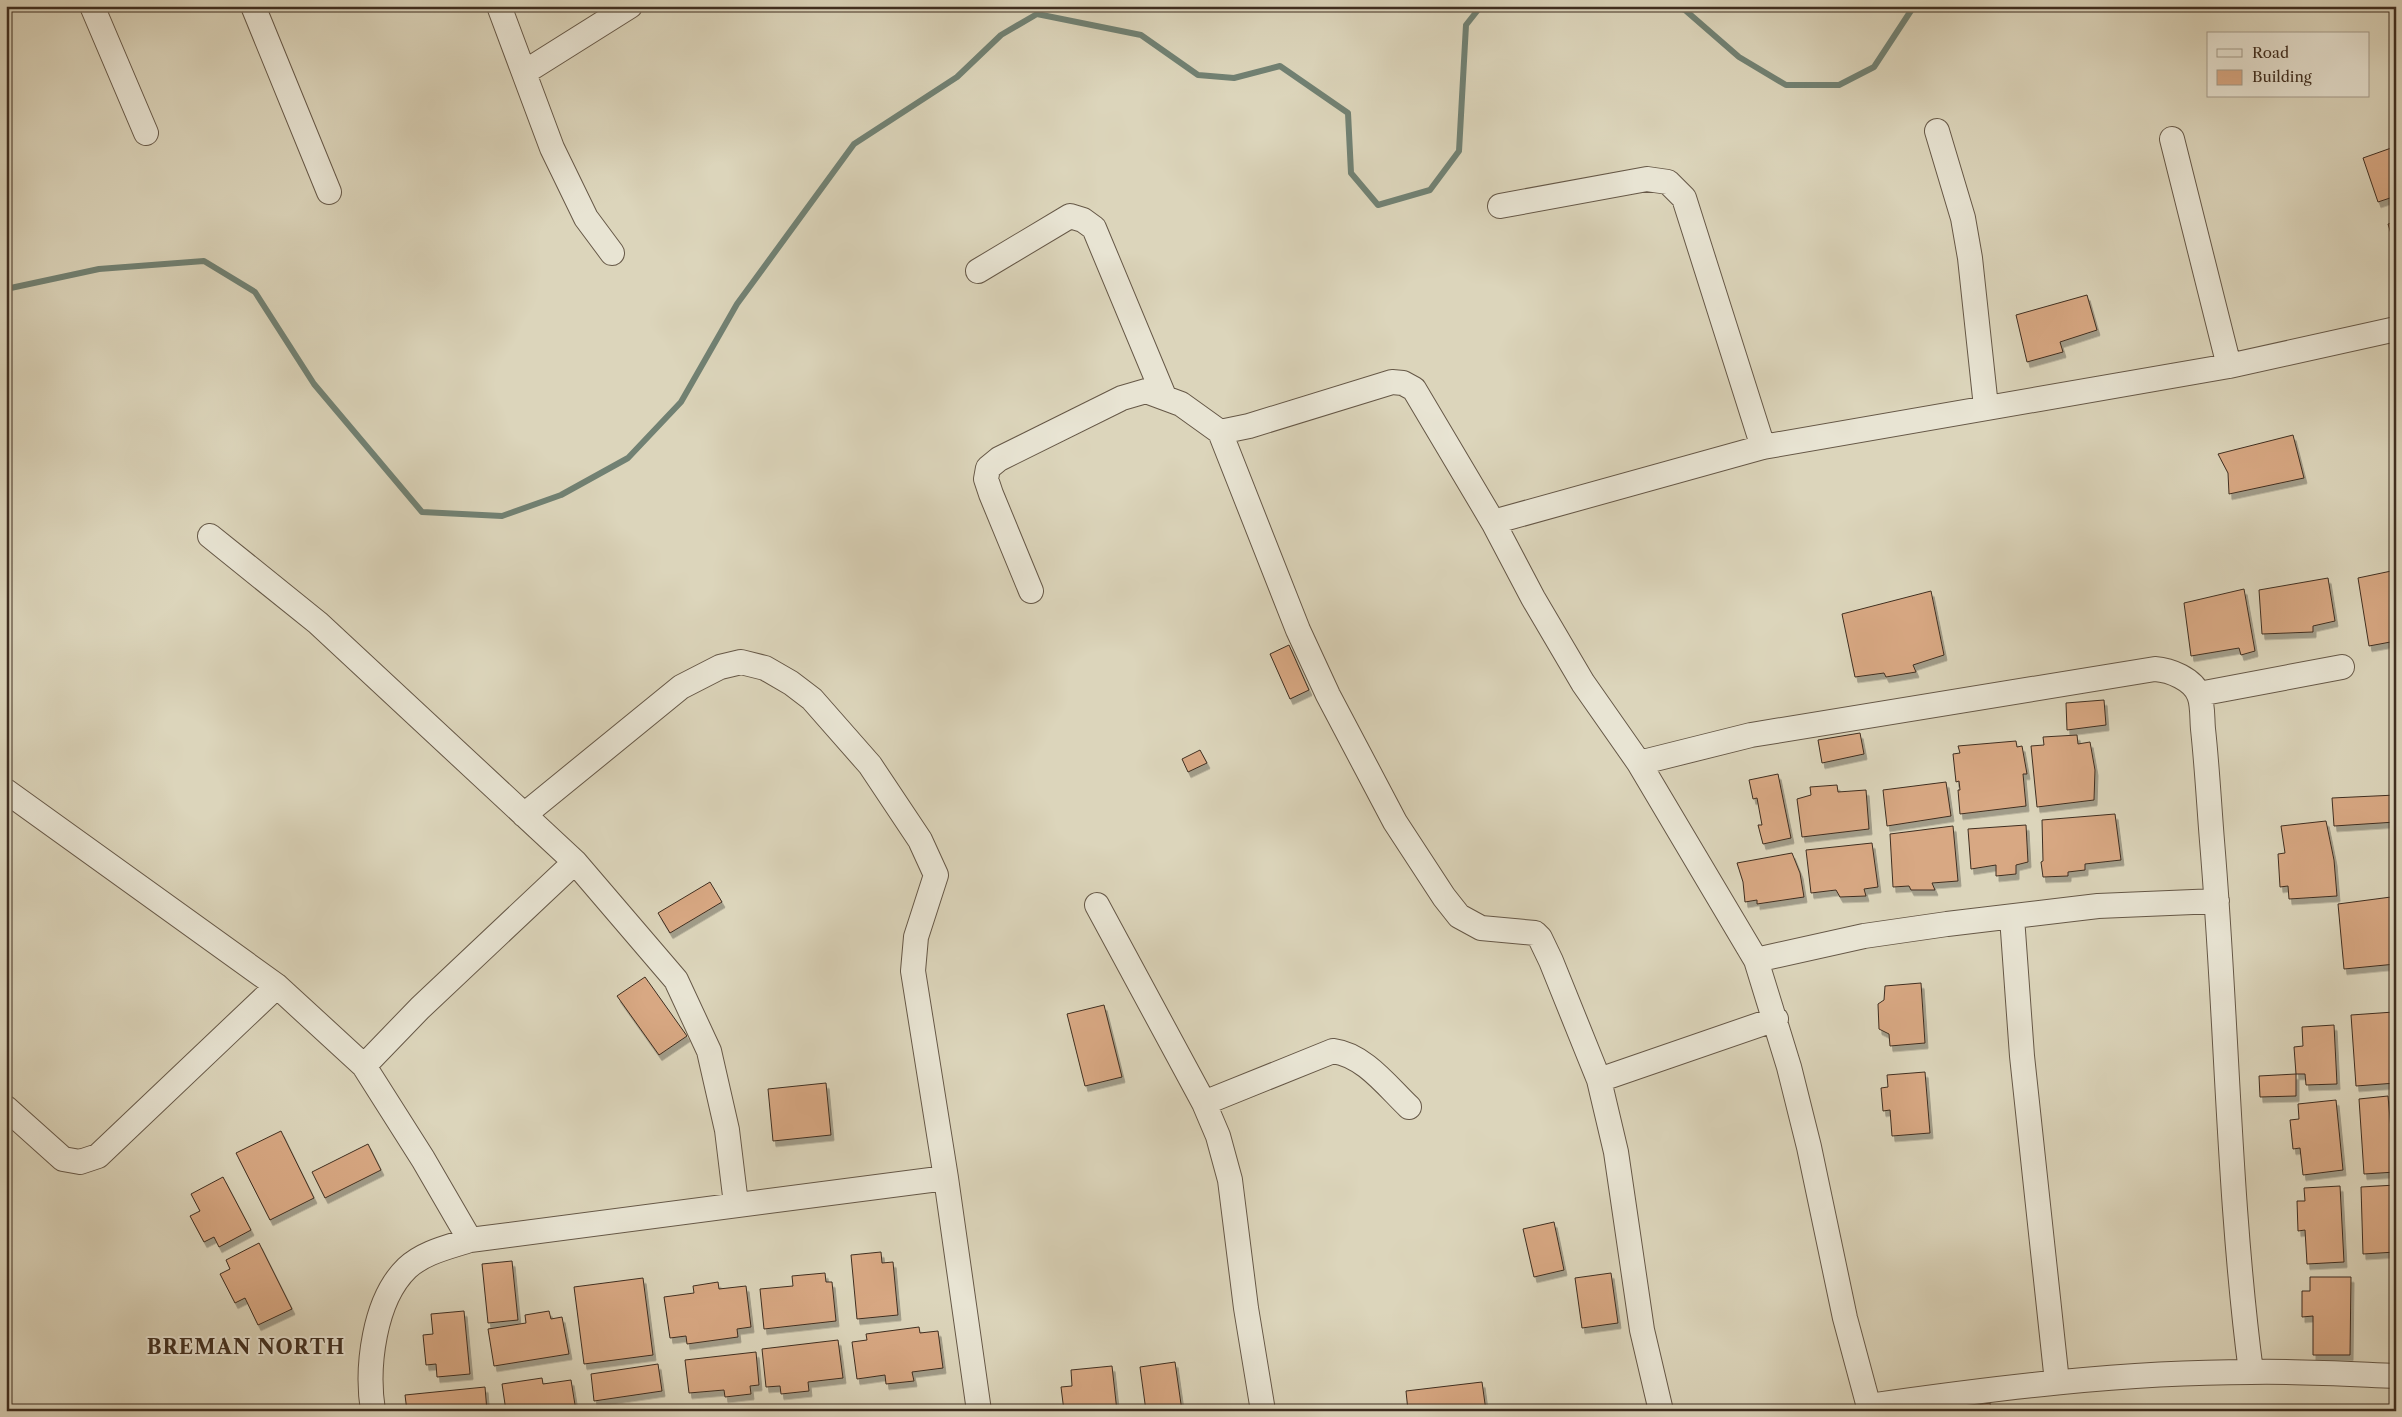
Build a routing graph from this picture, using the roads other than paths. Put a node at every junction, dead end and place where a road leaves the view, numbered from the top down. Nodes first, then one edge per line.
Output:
1 (92, 6) edge
2 (253, 6) edge
3 (499, 6) edge
4 (630, 6) edge
5 (525, 72) junction
6 (1937, 131) dead end
7 (146, 133) dead end
8 (2172, 138) dead end
9 (329, 192) dead end
10 (1500, 206) dead end
11 (612, 253) dead end
12 (978, 271) dead end
13 (2396, 329) edge
14 (2229, 366) junction
15 (1164, 396) junction
16 (1986, 407) junction
17 (1220, 432) junction
18 (1763, 447) junction
19 (1493, 522) junction
20 (210, 536) dead end
21 (1031, 591) dead end
22 (2342, 667) dead end
23 (2199, 694) junction
24 (1639, 763) junction
25 (6, 791) edge
26 (524, 815) junction
27 (575, 862) junction
28 (2217, 901) junction
29 (1097, 905) dead end
30 (2012, 916) junction
31 (1756, 960) junction
32 (277, 986) junction
33 (1776, 1019) junction
34 (364, 1066) junction
35 (1599, 1080) junction
36 (1204, 1103) junction
37 (1409, 1107) dead end
38 (6, 1108) edge
39 (946, 1178) junction
40 (736, 1204) junction
41 (470, 1240) junction
42 (2251, 1372) junction
43 (2396, 1376) edge
44 (2057, 1382) junction
45 (1870, 1409) edge
46 (372, 1411) edge
47 (979, 1411) edge
48 (1263, 1411) edge
49 (1661, 1411) edge

1 - 7 street
2 - 9 street
3 - 5 street
4 - 5 street
5 - 11 street
6 - 16 street
8 - 14 street
10 - 18 street
12 - 15 street
13 - 14 street
14 - 16 street
15 - 17 street
15 - 21 street
16 - 18 street
17 - 19 street
17 - 35 street
18 - 19 street
19 - 24 street
20 - 26 street
22 - 23 street
23 - 24 street
23 - 28 street
24 - 31 street
25 - 32 street
26 - 27 street
26 - 39 street
27 - 34 street
27 - 40 street
28 - 30 street
28 - 42 street
29 - 36 street
30 - 31 street
30 - 44 street
31 - 33 street
32 - 34 street
32 - 38 street
33 - 35 street
33 - 45 street
34 - 41 street
35 - 49 street
36 - 37 street
36 - 48 street
39 - 40 street
39 - 47 street
40 - 41 street
41 - 46 street
42 - 43 street
42 - 44 street
44 - 45 street

